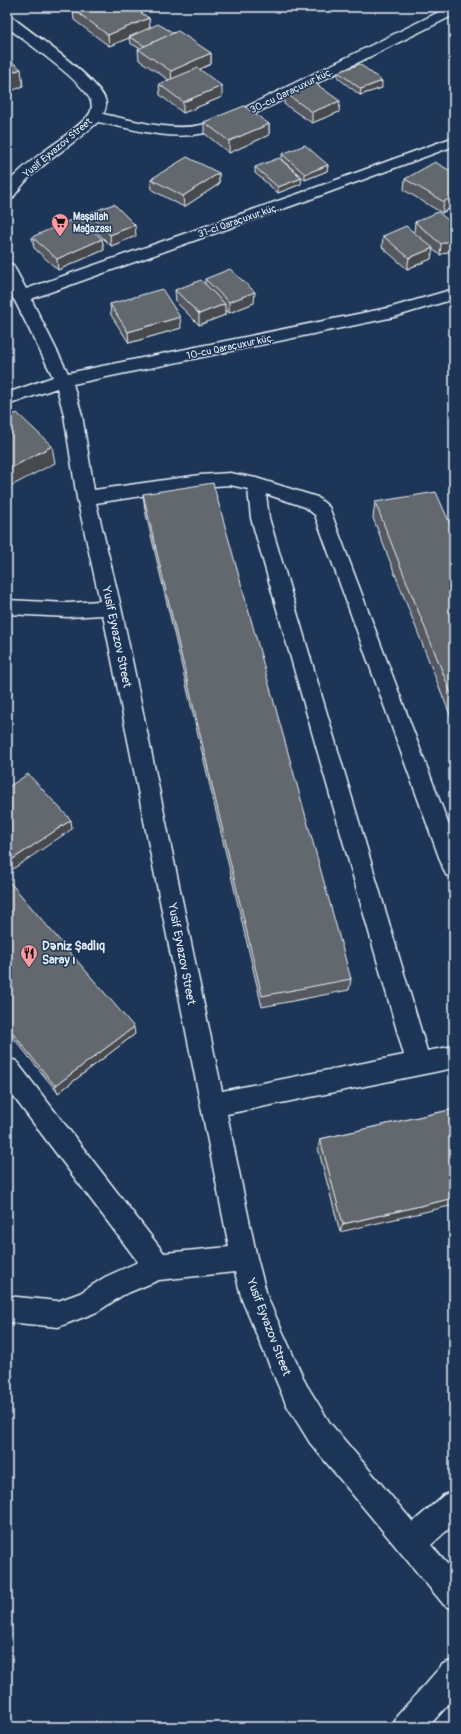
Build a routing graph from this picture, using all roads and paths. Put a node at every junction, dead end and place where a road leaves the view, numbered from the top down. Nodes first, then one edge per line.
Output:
1 (454, 10) edge
2 (7, 20) edge
3 (94, 117) junction
4 (454, 141) edge
5 (9, 189) edge
6 (7, 268) edge
7 (454, 294) edge
8 (20, 297) junction
9 (63, 380) junction
10 (7, 400) edge
11 (256, 484) junction
12 (86, 498) junction
13 (7, 607) edge
14 (111, 607) junction
15 (454, 868) edge
16 (454, 1057) edge
17 (419, 1064) junction
18 (7, 1070) edge
19 (212, 1105) junction
20 (244, 1258) junction
21 (158, 1267) junction
22 (7, 1309) edge
23 (454, 1505) edge
24 (411, 1543) junction
25 (454, 1595) edge
26 (454, 1675) edge
27 (408, 1727) edge

1 - 3 street, 30-cu Qaraçuxur küç.
2 - 3 street, Yusif Eyvazov Street
3 - 5 street, Yusif Eyvazov Street
4 - 8 street, 31-ci Qaraçuxur küç.
6 - 8 street, Yusif Eyvazov Street
7 - 9 street, 10-cu Qaraçuxur küç.
8 - 9 street, Yusif Eyvazov Street
9 - 10 street, 10-cu Qaraçuxur küç.
9 - 12 street, Yusif Eyvazov Street
11 - 12 street
11 - 15 street
11 - 17 street
12 - 14 street, Yusif Eyvazov Street
13 - 14 street
14 - 19 street, Yusif Eyvazov Street
16 - 17 street
17 - 19 street
18 - 21 street
19 - 20 street, Yusif Eyvazov Street
20 - 21 street
20 - 24 street, Yusif Eyvazov Street
21 - 22 street
23 - 24 street
24 - 25 street, Yusif Eyvazov Street
26 - 27 street

